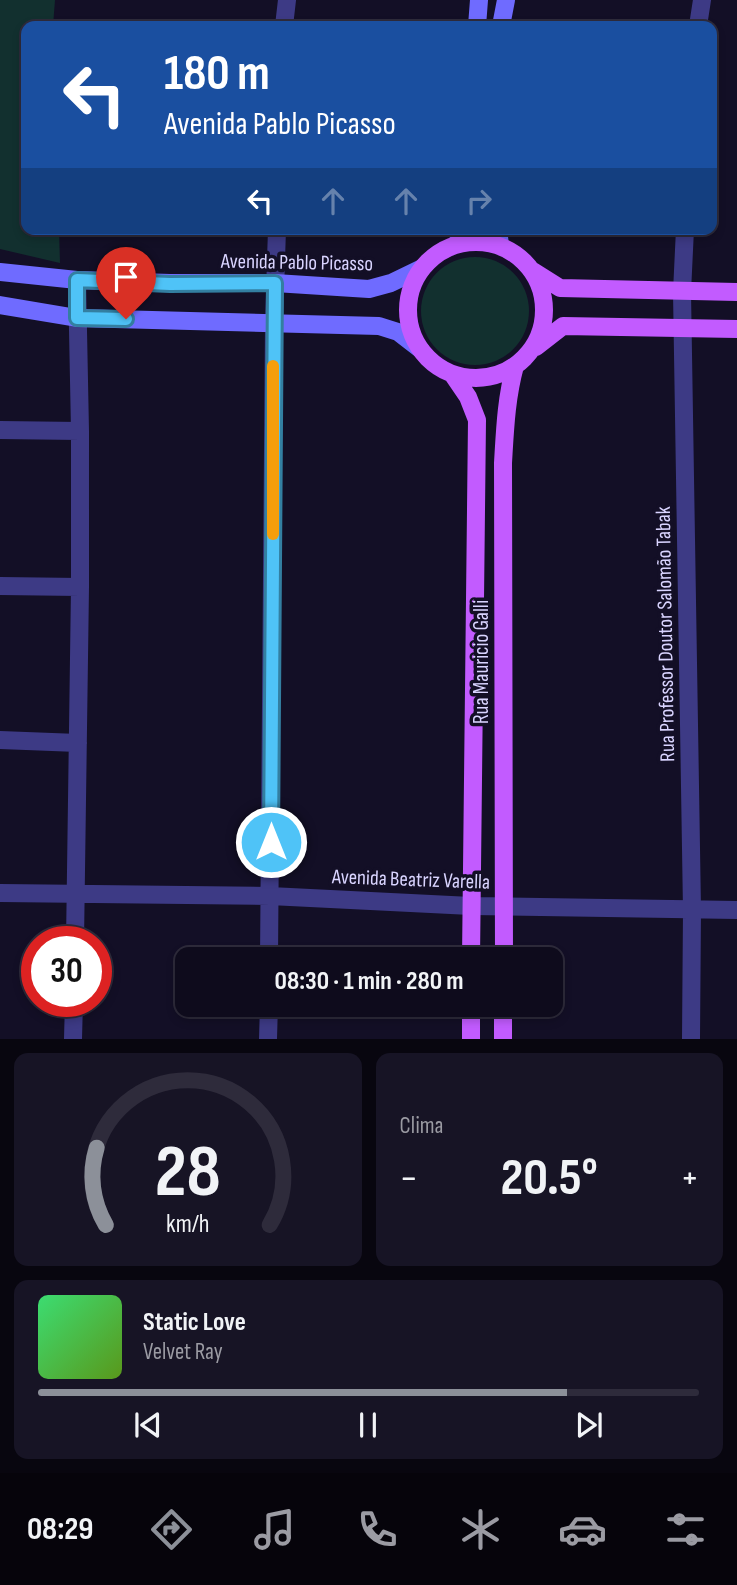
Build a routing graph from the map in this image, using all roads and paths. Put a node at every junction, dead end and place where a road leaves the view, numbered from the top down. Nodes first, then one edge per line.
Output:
1 (287, 0) edge
2 (480, 0) edge
3 (506, 0) edge
4 (702, 0) edge
5 (285, 21) edge
6 (478, 21) edge
7 (502, 21) edge
8 (699, 21) edge
9 (277, 235) edge
10 (685, 235) edge
11 (459, 237) edge
12 (499, 237) edge
13 (422, 268) junction
14 (533, 271) junction
15 (0, 272) edge
16 (77, 280) junction
17 (275, 283) junction
18 (682, 292) junction
19 (737, 292) edge
20 (0, 305) edge
21 (77, 318) junction
22 (274, 323) junction
23 (684, 328) junction
24 (737, 329) edge
25 (420, 349) junction
26 (530, 352) junction
27 (515, 366) junction
28 (453, 375) junction
29 (0, 430) edge
30 (80, 431) junction
31 (0, 586) edge
32 (80, 587) junction
33 (0, 740) edge
34 (78, 743) junction
35 (0, 892) edge
36 (75, 894) junction
37 (270, 897) junction
38 (505, 905) junction
39 (471, 906) junction
40 (692, 910) junction
41 (737, 910) edge
42 (75, 926) edge
43 (269, 947) edge
44 (471, 947) edge
45 (504, 947) edge
46 (74, 1017) edge
47 (268, 1017) edge
48 (471, 1017) edge
49 (503, 1017) edge
50 (73, 1039) edge
51 (268, 1039) edge
52 (471, 1039) edge
53 (503, 1039) edge
54 (691, 1039) edge

1 - 5 street
2 - 6 street
3 - 7 street
4 - 8 street
9 - 17 street
10 - 18 street, Rua Professor Doutor Salomão Tabak
11 - 12 main road
11 - 13 main road
12 - 14 main road
13 - 17 street, Avenida Pablo Picasso
13 - 25 main road
14 - 18 main road
14 - 26 main road
15 - 16 street, Avenida Pablo Picasso
16 - 17 street, Avenida Pablo Picasso
16 - 21 street
17 - 22 street
18 - 19 main road
18 - 23 street, Rua Professor Doutor Salomão Tabak
20 - 21 street
21 - 22 street
21 - 30 street
22 - 25 street
22 - 37 street
23 - 24 main road
23 - 26 main road
23 - 40 street, Rua Professor Doutor Salomão Tabak
25 - 28 main road
26 - 27 main road
27 - 28 main road
27 - 38 main road, Rua Mauricio Galli
28 - 39 main road, Rua Mauricio Galli
29 - 30 street
30 - 32 street
31 - 32 street
32 - 34 street
33 - 34 street
34 - 36 street
35 - 36 street, Avenida Beatriz Varella
36 - 37 street, Avenida Beatriz Varella
36 - 42 street
37 - 39 street, Avenida Beatriz Varella
37 - 43 street
38 - 39 street, Avenida Beatriz Varella
38 - 40 street, Avenida Beatriz Varella
38 - 45 main road, Rua Mauricio Galli
39 - 44 main road, Rua Mauricio Galli
40 - 41 street, Avenida Beatriz Varella
40 - 54 street, Rua Professor Doutor Salomão Tabak
46 - 50 street
47 - 51 street
48 - 52 main road
49 - 53 main road

